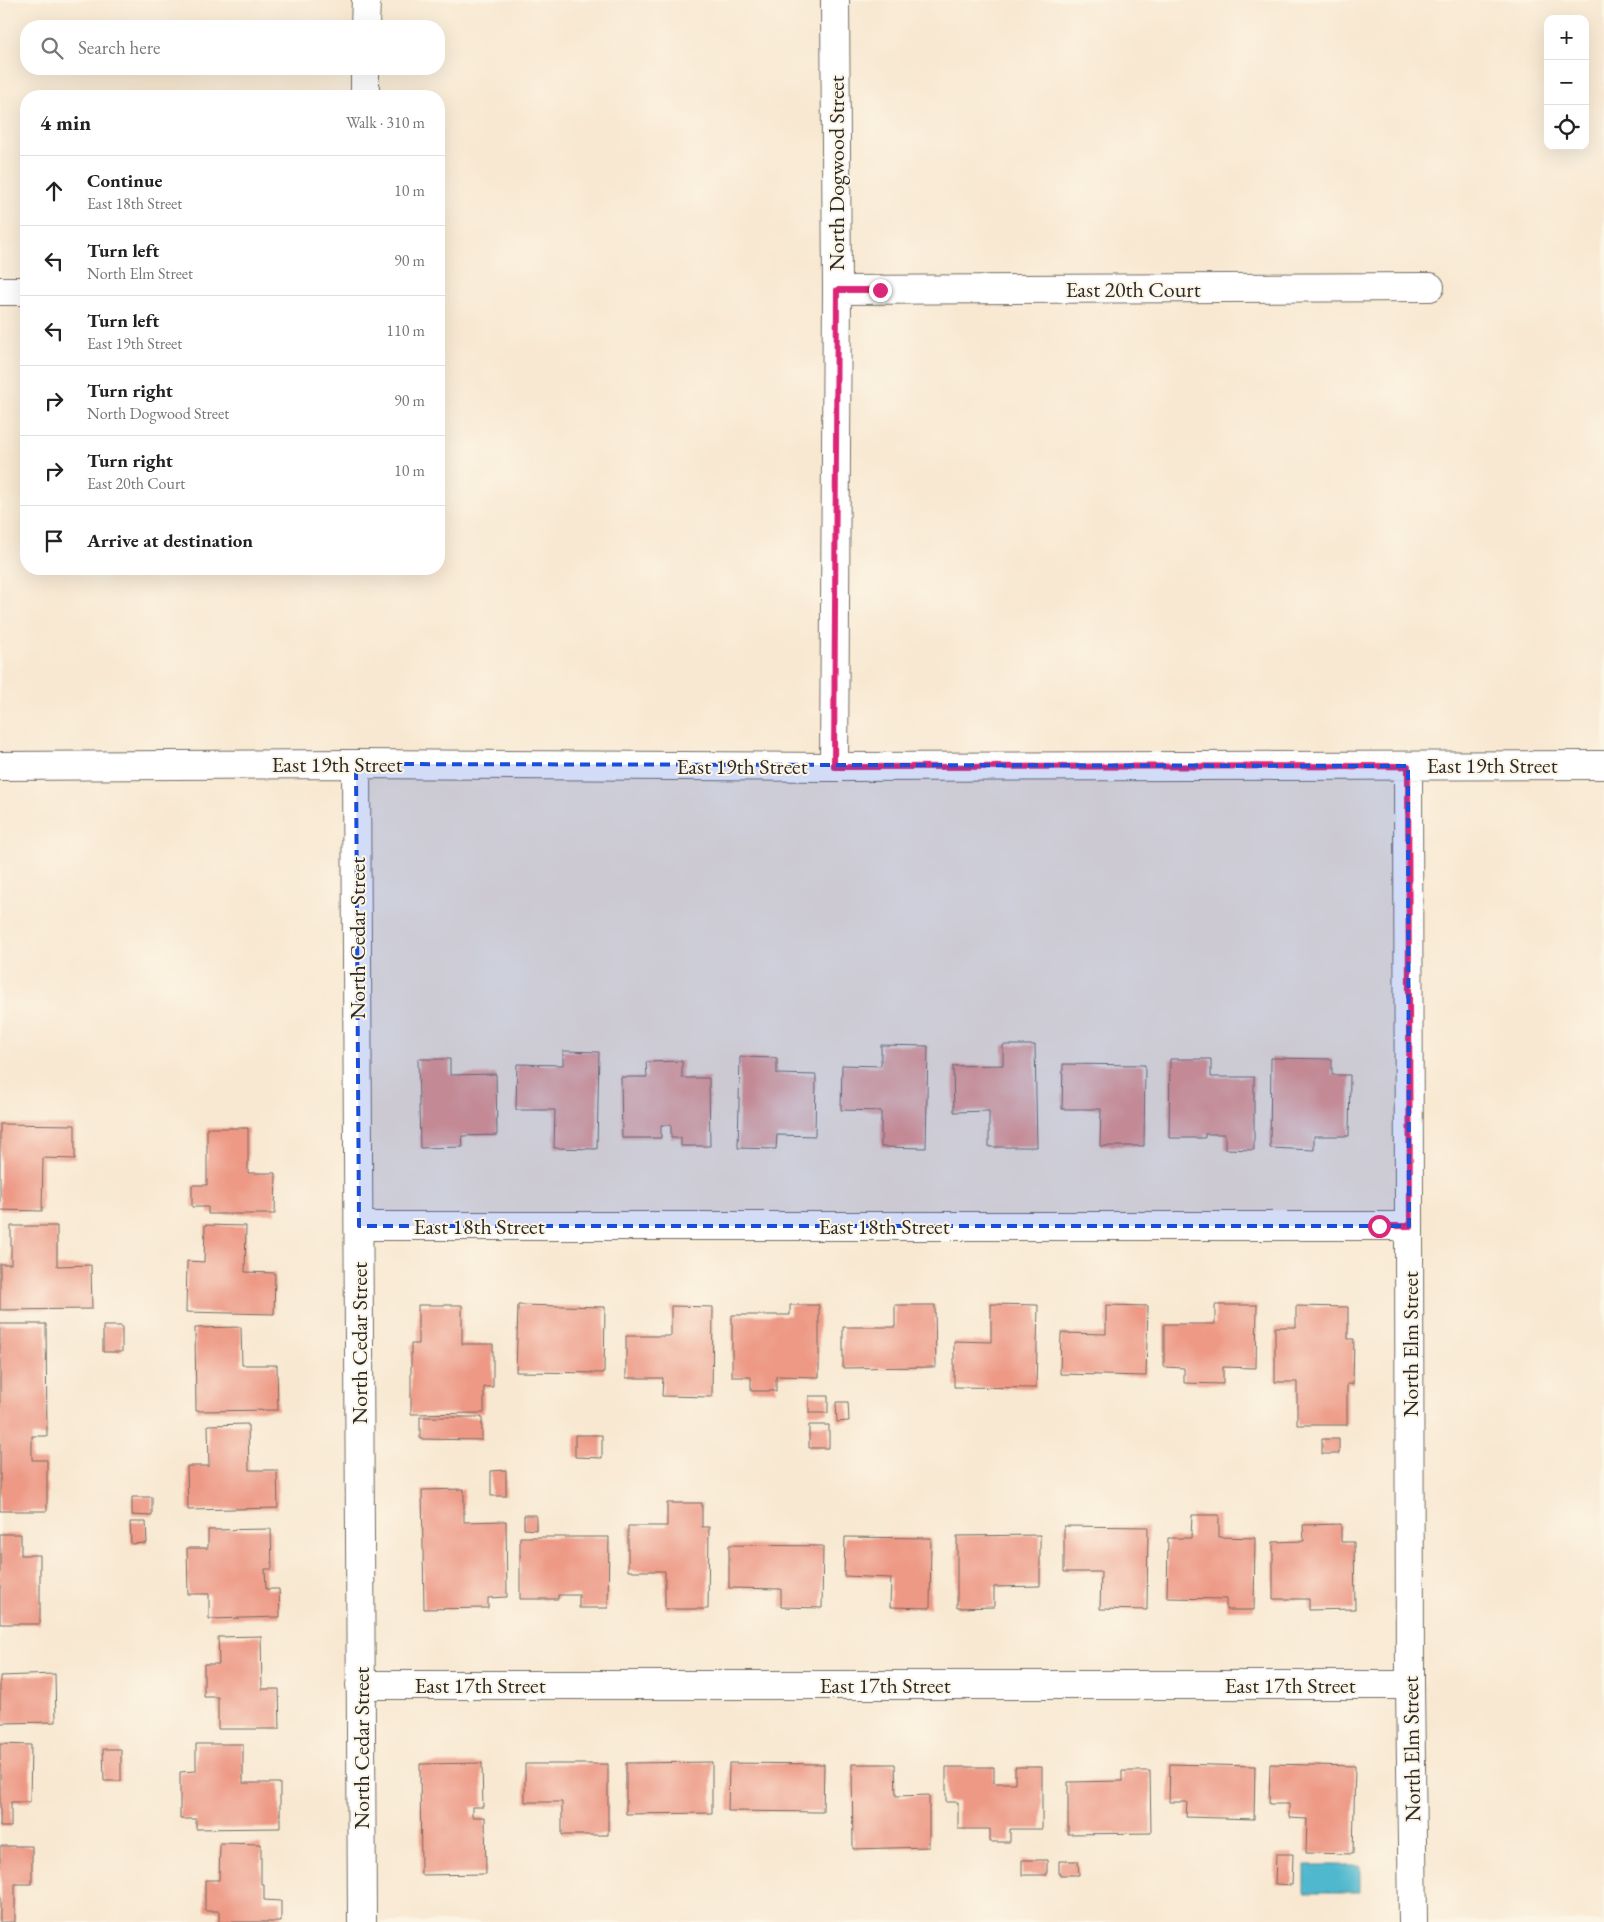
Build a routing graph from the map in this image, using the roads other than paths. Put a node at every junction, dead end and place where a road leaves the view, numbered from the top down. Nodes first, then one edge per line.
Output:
1 (366, 0) edge
2 (835, 0) edge
3 (365, 20) edge
4 (365, 75) edge
5 (365, 90) edge
6 (1430, 287) dead end
7 (837, 290) junction
8 (0, 291) edge
9 (20, 291) edge
10 (356, 764) junction
11 (1604, 765) edge
12 (0, 766) edge
13 (1408, 766) junction
14 (834, 767) junction
15 (359, 1226) junction
16 (1410, 1226) junction
17 (360, 1685) junction
18 (1410, 1685) junction
19 (362, 1922) edge
20 (1413, 1922) edge

1 - 3 street
2 - 7 street, North Dogwood Street
4 - 5 street
6 - 7 street, East 20th Court
7 - 14 street, North Dogwood Street
8 - 9 street
10 - 12 street, East 19th Street
10 - 14 street, East 19th Street
10 - 15 street, North Cedar Street
11 - 13 street, East 19th Street
13 - 14 street, East 19th Street
13 - 16 street, North Elm Street
15 - 16 street, East 18th Street
15 - 17 street, North Cedar Street
16 - 18 street, North Elm Street
17 - 18 street, East 17th Street
17 - 19 street, North Cedar Street
18 - 20 street, North Elm Street

